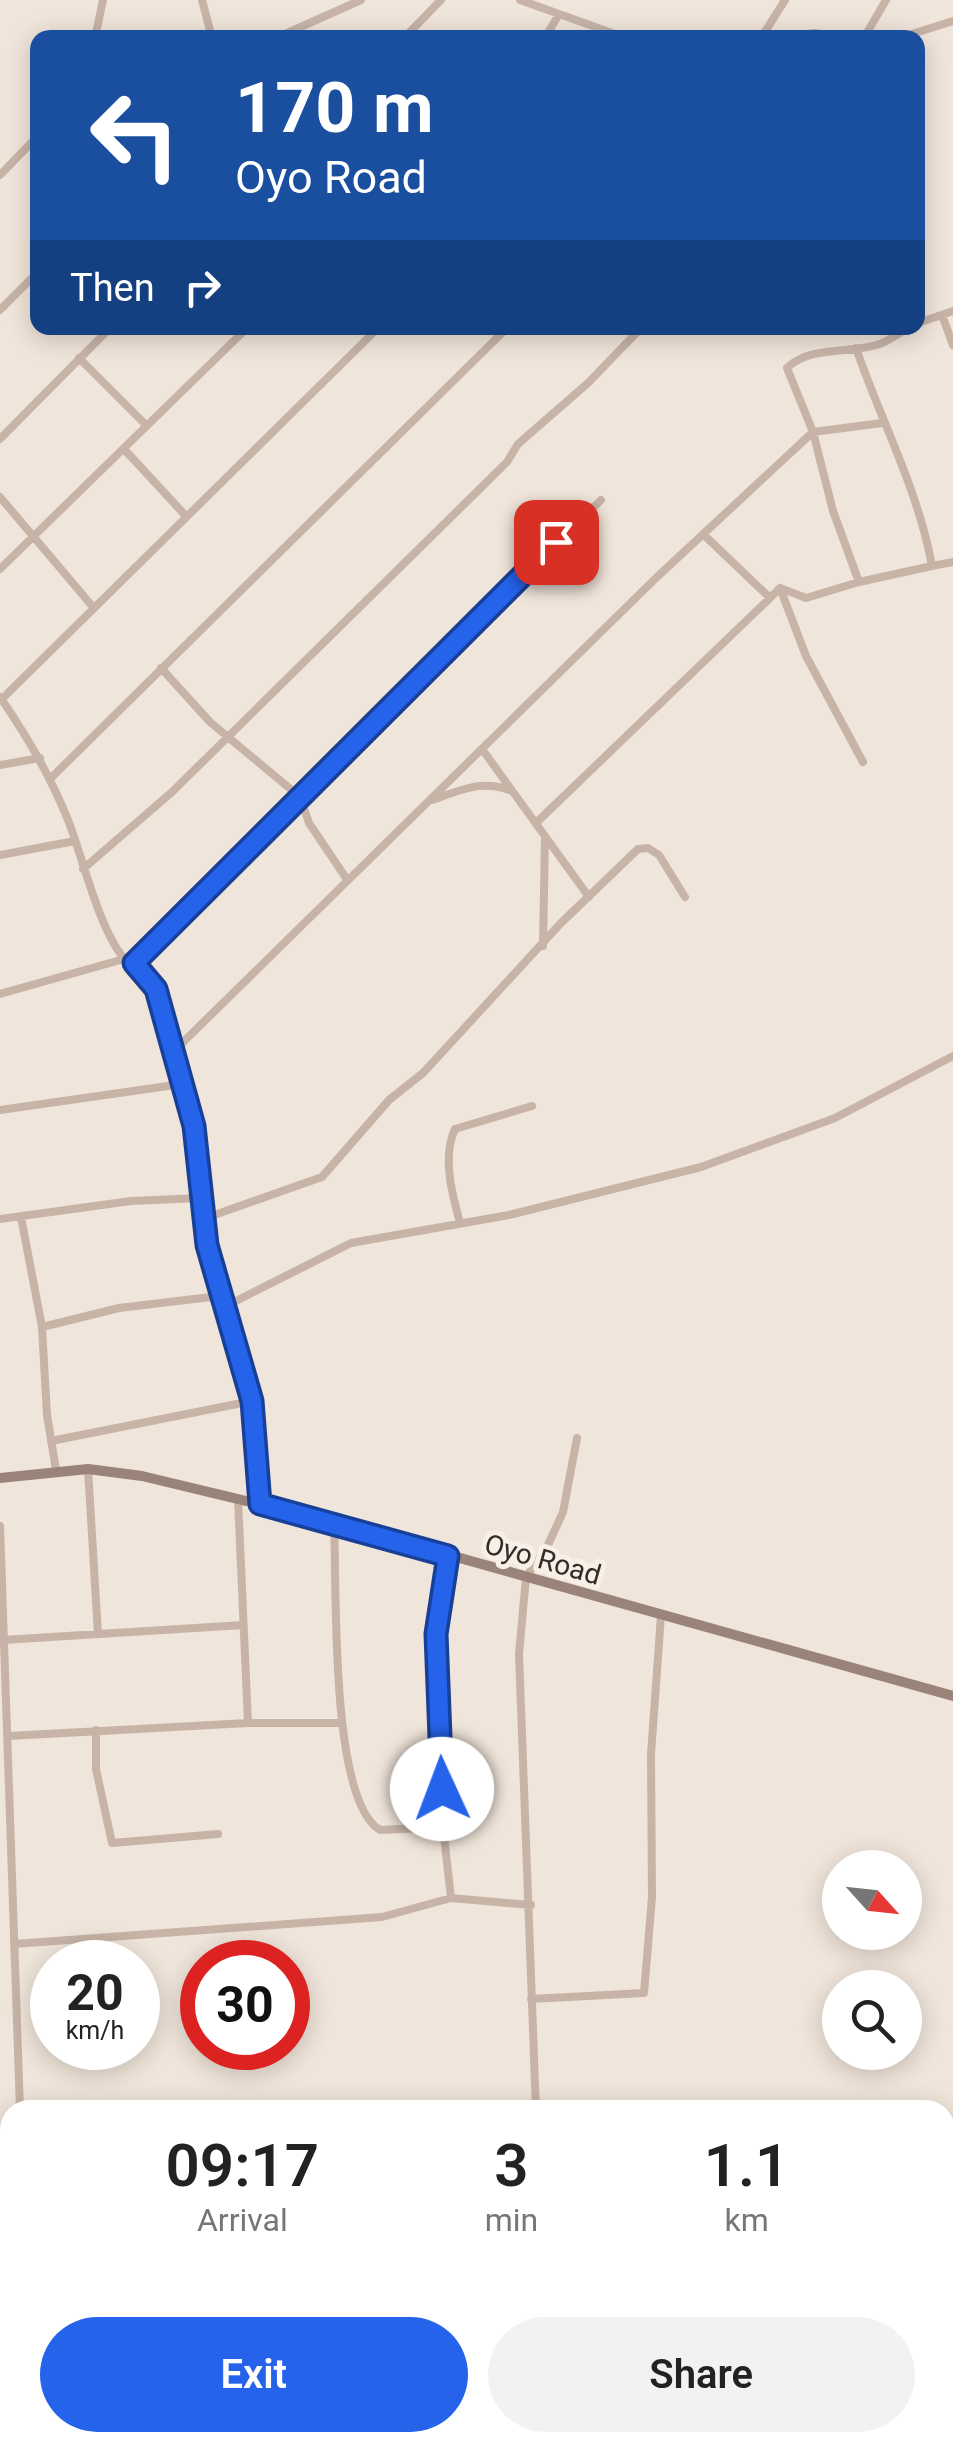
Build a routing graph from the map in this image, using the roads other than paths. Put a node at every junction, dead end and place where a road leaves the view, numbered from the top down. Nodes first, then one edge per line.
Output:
1 (102, 0) edge
2 (202, 0) edge
3 (361, 0) edge
4 (442, 0) edge
5 (523, 0) edge
6 (784, 0) edge
7 (886, 0) edge
8 (559, 14) junction
9 (953, 21) edge
10 (96, 30) edge
11 (210, 30) edge
12 (294, 30) edge
13 (412, 30) edge
14 (550, 30) edge
15 (604, 30) edge
16 (765, 30) edge
17 (869, 30) edge
18 (924, 30) edge
19 (30, 144) edge
20 (0, 175) edge
21 (30, 280) edge
22 (0, 310) edge
23 (953, 311) edge
24 (942, 315) junction
25 (925, 321) edge
26 (103, 335) edge
27 (238, 335) edge
28 (371, 335) edge
29 (499, 335) edge
30 (635, 335) edge
31 (895, 335) edge
32 (953, 345) edge
33 (856, 348) junction
34 (79, 358) junction
35 (882, 423) junction
36 (146, 426) junction
37 (813, 432) junction
38 (0, 439) edge
39 (124, 448) junction
40 (0, 497) edge
41 (601, 500) dead end
42 (185, 515) junction
43 (703, 534) junction
44 (33, 540) junction
45 (953, 562) edge
46 (932, 566) junction
47 (0, 569) edge
48 (860, 582) junction
49 (780, 588) junction
50 (770, 598) junction
51 (93, 607) junction
52 (162, 668) junction
53 (1, 698) edge
54 (228, 735) junction
55 (482, 749) junction
56 (40, 758) junction
57 (863, 762) dead end
58 (0, 765) edge
59 (50, 779) junction
60 (511, 790) junction
61 (300, 797) junction
62 (428, 801) junction
63 (537, 822) junction
64 (545, 836) junction
65 (76, 841) junction
66 (0, 855) edge
67 (83, 869) junction
68 (346, 878) junction
69 (686, 896) dead end
70 (590, 897) junction
71 (543, 947) junction
72 (129, 961) junction
73 (0, 994) edge
74 (173, 1052) junction
75 (953, 1056) edge
76 (182, 1084) junction
77 (532, 1106) dead end
78 (0, 1110) edge
79 (200, 1198) junction
80 (21, 1217) junction
81 (0, 1220) edge
82 (203, 1220) junction
83 (460, 1223) junction
84 (218, 1296) junction
85 (222, 1308) junction
86 (42, 1327) junction
87 (252, 1401) junction
88 (577, 1438) dead end
89 (51, 1442) junction
90 (88, 1469) junction
91 (56, 1470) junction
92 (0, 1478) edge
93 (238, 1499) junction
94 (260, 1504) junction
95 (334, 1524) junction
96 (0, 1526) edge
97 (448, 1556) junction
98 (526, 1577) junction
99 (661, 1615) junction
100 (243, 1625) junction
101 (98, 1634) junction
102 (4, 1640) junction
103 (953, 1696) edge
104 (248, 1723) junction
105 (342, 1723) junction
106 (96, 1730) junction
107 (8, 1736) junction
108 (4, 1774) edge
109 (4, 1815) edge
110 (443, 1828) junction
111 (218, 1834) dead end
112 (12, 1887) junction
113 (0, 1890) edge
114 (452, 1898) junction
115 (531, 1905) junction
116 (14, 1944) junction
117 (530, 1999) junction
118 (20, 2100) edge
119 (535, 2100) edge

1 - 10 street
2 - 11 street
3 - 12 street
4 - 13 street
5 - 8 street
6 - 16 street
7 - 17 street
8 - 14 street
8 - 15 street
9 - 18 street
19 - 20 street
21 - 22 street
23 - 24 street
24 - 25 street
24 - 32 street
26 - 34 street
27 - 36 street
28 - 42 street
29 - 52 street
30 - 54 street
31 - 33 street
33 - 35 street
33 - 37 street
34 - 36 street
34 - 38 street
35 - 37 street
35 - 46 street
36 - 39 street
37 - 43 street
37 - 48 street
39 - 42 street
39 - 44 street
40 - 44 street
41 - 61 street
42 - 51 street
43 - 50 street
43 - 55 street
44 - 47 street
44 - 51 street
45 - 46 street
46 - 48 street
48 - 49 street
49 - 50 street
49 - 57 street
50 - 63 street
51 - 53 street
52 - 54 street
52 - 59 street
53 - 56 street
54 - 61 street
54 - 67 street
55 - 60 street
55 - 62 street
56 - 58 street
56 - 59 street
59 - 65 street
60 - 62 street
60 - 63 street
61 - 68 street
61 - 72 street
62 - 68 street
63 - 64 street
64 - 70 street
64 - 71 street
65 - 66 street
65 - 67 street
67 - 72 street
68 - 74 street
69 - 70 street
70 - 71 street
71 - 82 street
72 - 73 street
72 - 74 street
74 - 76 street
75 - 83 street
76 - 78 street
76 - 79 street
77 - 83 street
79 - 80 street
79 - 82 street
80 - 81 street
80 - 86 street
82 - 84 street
83 - 85 street
84 - 85 street
84 - 86 street
85 - 87 street
86 - 89 street
87 - 89 street
87 - 94 street
88 - 98 street
89 - 91 street
90 - 91 street, Oyo Road
90 - 93 street, Oyo Road
90 - 101 street
91 - 92 street, Oyo Road
93 - 94 street, Oyo Road
93 - 100 street
94 - 95 street, Oyo Road
95 - 97 street, Oyo Road
95 - 105 street
96 - 102 street
97 - 98 street, Oyo Road
97 - 110 street
98 - 99 street, Oyo Road
98 - 115 street
99 - 103 street, Oyo Road
99 - 117 street
100 - 101 street
100 - 104 street
101 - 102 street
102 - 107 street
104 - 105 street
104 - 106 street
105 - 110 street
106 - 107 street
106 - 111 street
107 - 108 street
108 - 109 street
109 - 112 street
110 - 114 street
112 - 113 street
112 - 116 street
114 - 115 street
114 - 116 street
115 - 117 street
116 - 118 street
117 - 119 street

